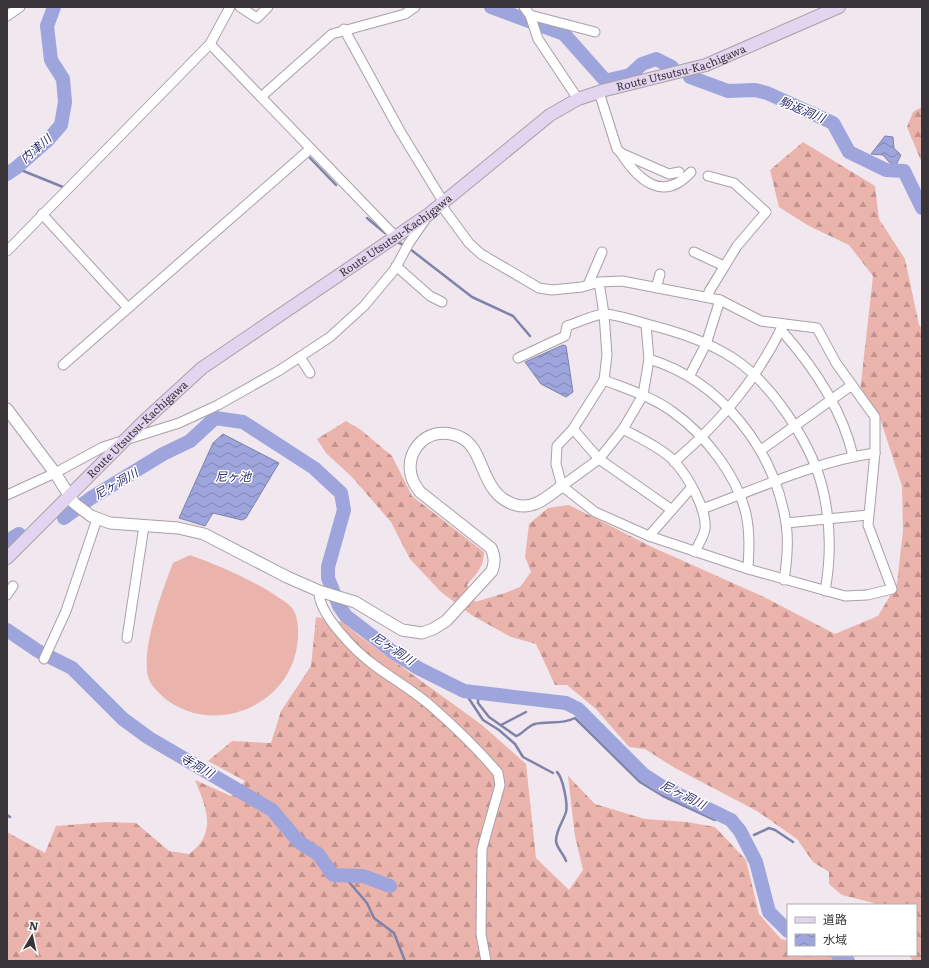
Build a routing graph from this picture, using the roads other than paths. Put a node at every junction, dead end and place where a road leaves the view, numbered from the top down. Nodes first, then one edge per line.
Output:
1 (20, 7) edge
2 (230, 7) edge
3 (240, 7) edge
4 (268, 7) edge
5 (415, 7) edge
6 (524, 7) edge
7 (837, 7) edge
8 (404, 10) edge
9 (530, 15) junction
10 (7, 16) edge
11 (344, 29) junction
12 (595, 32) dead end
13 (210, 44) junction
14 (599, 92) junction
15 (261, 97) junction
16 (578, 99) junction
17 (310, 149) junction
18 (621, 153) junction
19 (678, 172) dead end
20 (691, 172) dead end
21 (708, 176) dead end
22 (443, 204) junction
23 (42, 214) junction
24 (429, 214) junction
25 (395, 236) junction
26 (7, 251) edge
27 (602, 252) dead end
28 (694, 252) dead end
29 (396, 266) junction
30 (724, 266) junction
31 (660, 274) dead end
32 (599, 282) junction
33 (588, 285) junction
34 (656, 288) junction
35 (707, 297) junction
36 (720, 300) junction
37 (442, 302) dead end
38 (128, 308) junction
39 (604, 314) junction
40 (646, 325) junction
41 (782, 327) junction
42 (706, 344) junction
43 (300, 357) junction
44 (518, 358) dead end
45 (650, 359) junction
46 (63, 365) dead end
47 (310, 373) dead end
48 (690, 375) junction
49 (755, 376) junction
50 (604, 380) junction
51 (852, 386) junction
52 (643, 395) junction
53 (831, 399) junction
54 (7, 409) edge
55 (730, 409) junction
56 (795, 427) junction
57 (573, 429) junction
58 (623, 429) junction
59 (702, 438) junction
60 (125, 439) junction
61 (761, 450) junction
62 (875, 453) junction
63 (853, 456) junction
64 (599, 459) junction
65 (674, 462) junction
66 (815, 468) junction
67 (55, 473) junction
68 (776, 482) junction
69 (562, 486) junction
70 (692, 487) junction
71 (7, 495) edge
72 (739, 496) junction
73 (75, 503) junction
74 (702, 509) junction
75 (672, 510) junction
76 (868, 515) junction
77 (97, 519) junction
78 (828, 519) junction
79 (786, 523) junction
80 (144, 526) junction
81 (649, 536) junction
82 (696, 552) junction
83 (7, 558) edge
84 (748, 569) junction
85 (784, 580) junction
86 (13, 586) dead end
87 (319, 591) junction
88 (825, 591) junction
89 (7, 595) edge
90 (127, 638) dead end
91 (44, 659) dead end
92 (486, 961) edge

1 - 10 street
2 - 13 street
3 - 4 street
5 - 8 street
6 - 9 street
7 - 14 main road, Route Utsutsu-Kachigawa
8 - 11 street
9 - 12 street
9 - 16 street
11 - 15 street
11 - 22 street
13 - 15 street
13 - 23 street
14 - 16 main road, Route Utsutsu-Kachigawa
14 - 18 street
15 - 17 street
16 - 22 main road, Route Utsutsu-Kachigawa
17 - 25 street
17 - 38 street
18 - 19 street
18 - 20 street
21 - 30 street
22 - 24 main road, Route Utsutsu-Kachigawa
22 - 33 street
23 - 26 street
23 - 38 street
24 - 25 main road, Route Utsutsu-Kachigawa
24 - 29 street
25 - 60 main road, Route Utsutsu-Kachigawa
27 - 33 street
28 - 30 street
29 - 37 street
29 - 43 street
30 - 35 street
31 - 34 street
32 - 33 street
32 - 34 street
32 - 39 street
34 - 35 street
35 - 36 street
36 - 41 street
36 - 42 street
38 - 46 street
39 - 40 street
39 - 44 street
39 - 50 street
40 - 42 street
40 - 45 street
41 - 49 street
41 - 51 street
41 - 53 street
42 - 48 street
42 - 49 street
43 - 47 street
43 - 60 street
45 - 48 street
45 - 52 street
48 - 55 street
49 - 55 street
49 - 56 street
50 - 52 street
50 - 57 street
51 - 53 street
51 - 62 street
52 - 58 street
52 - 59 street
53 - 56 street
53 - 63 street
54 - 67 street
55 - 59 street
55 - 61 street
56 - 61 street
56 - 66 street
57 - 64 street
57 - 69 street
58 - 64 street
58 - 65 street
59 - 65 street
59 - 72 street
60 - 67 street
60 - 73 main road, Route Utsutsu-Kachigawa
61 - 68 street
62 - 63 street
62 - 76 street
63 - 66 street
64 - 69 street
64 - 75 street
65 - 70 street
66 - 68 street
66 - 78 street
67 - 71 street
67 - 73 street
68 - 72 street
68 - 79 street
69 - 81 street
69 - 87 street
70 - 74 street
70 - 75 street
72 - 74 street
72 - 84 street
73 - 77 street
73 - 83 main road, Route Utsutsu-Kachigawa
74 - 82 street
75 - 81 street
76 - 78 street
76 - 88 street
77 - 80 street
77 - 91 street
78 - 79 street
78 - 88 street
79 - 85 street
80 - 87 street
80 - 90 street
81 - 82 street
82 - 84 street
84 - 85 street
85 - 88 street
86 - 89 street
87 - 92 street

